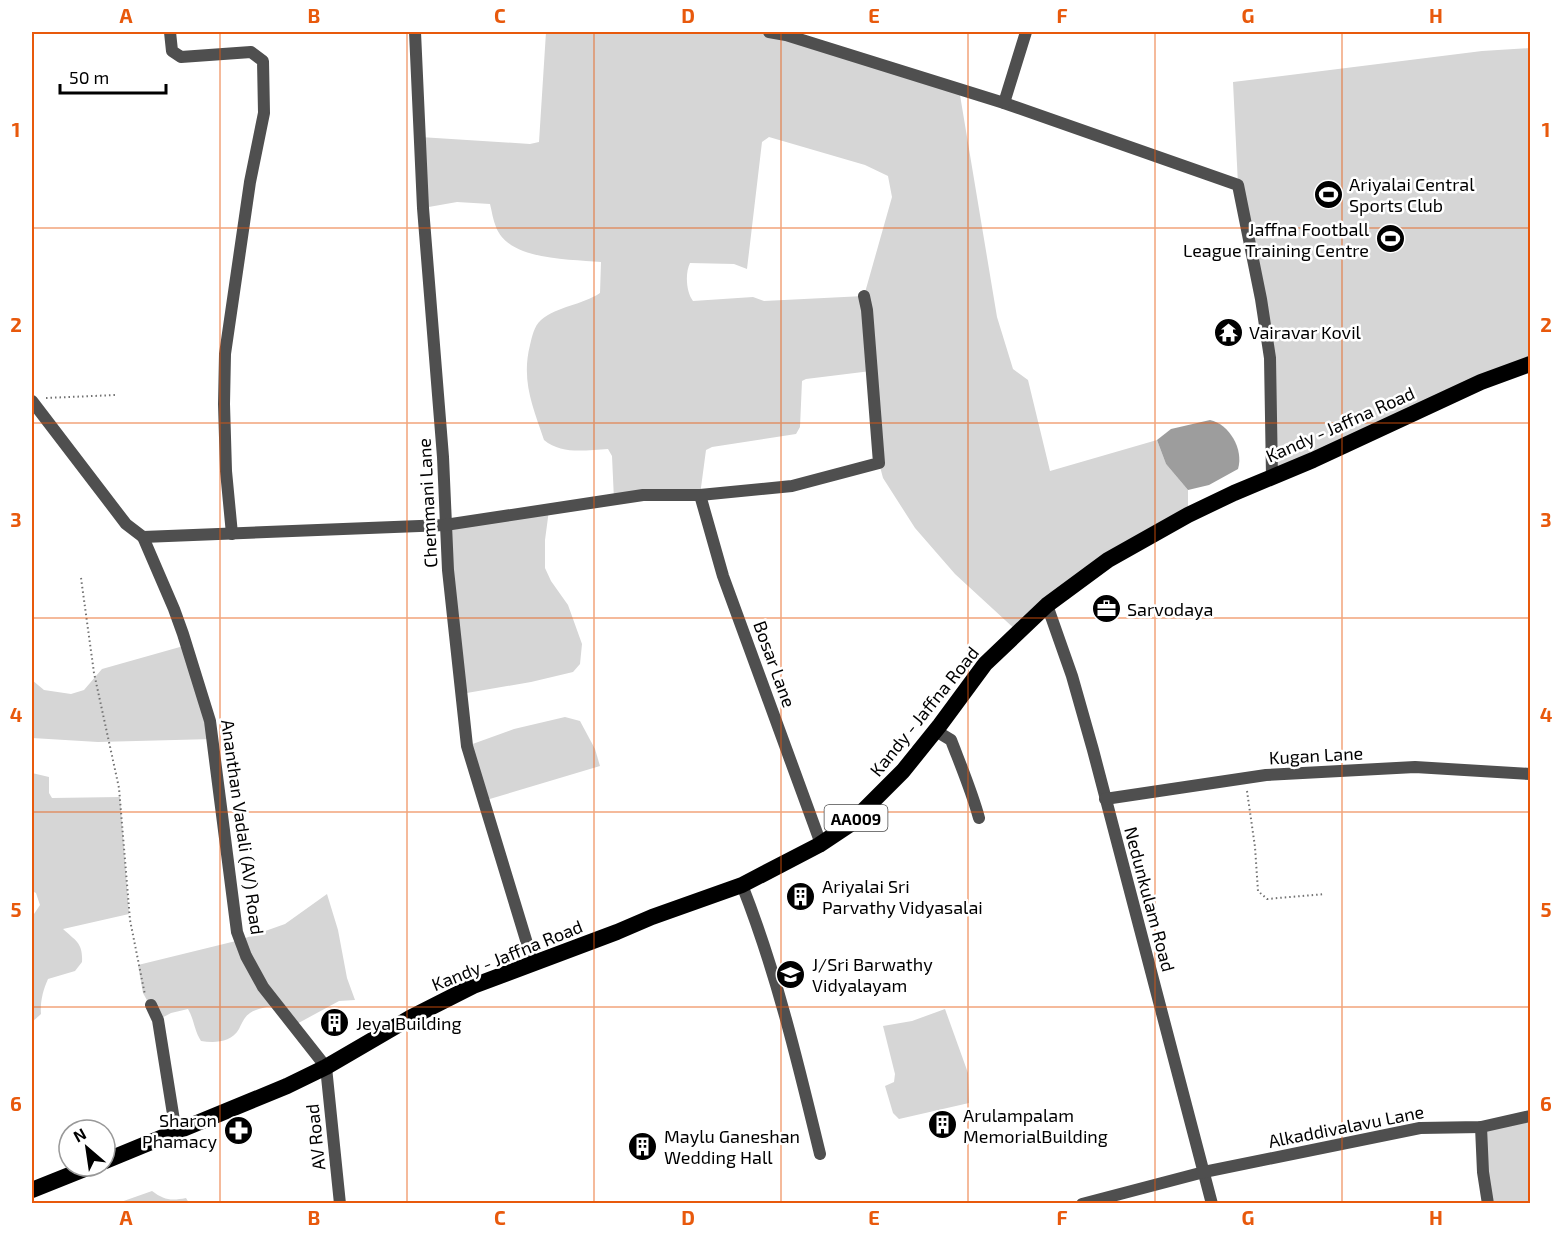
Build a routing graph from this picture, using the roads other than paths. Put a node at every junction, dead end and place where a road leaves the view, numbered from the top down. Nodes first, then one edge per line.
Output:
1 (170, 32) edge
2 (415, 32) edge
3 (769, 32) edge
4 (1026, 32) edge
5 (1004, 103) junction
6 (864, 296) dead end
7 (1530, 364) edge
8 (37, 400) edge
9 (1272, 477) junction
10 (700, 495) junction
11 (445, 525) junction
12 (232, 534) junction
13 (143, 537) junction
14 (1047, 605) junction
15 (936, 731) junction
16 (1530, 774) edge
17 (1105, 800) junction
18 (978, 818) dead end
19 (821, 844) junction
20 (742, 885) junction
21 (533, 963) junction
22 (151, 1005) road end
23 (326, 1066) junction
24 (1530, 1116) edge
25 (1481, 1127) junction
26 (176, 1133) junction
27 (820, 1154) dead end
28 (117, 1156) edge
29 (1204, 1172) junction
30 (62, 1178) edge
31 (32, 1190) edge
32 (340, 1203) edge
33 (1082, 1203) edge
34 (1212, 1203) edge
35 (1488, 1203) edge

1 - 12 street
2 - 11 street, Chemmani Lane
3 - 5 street
4 - 5 street
5 - 9 street
6 - 10 street
7 - 9 highway, Kandy - Jaffna Road / AA009
8 - 13 street, Ananthan Vadali (AV) Road
9 - 14 highway, Kandy - Jaffna Road / AA009
10 - 11 street
10 - 19 street, Bosar Lane
11 - 12 street
11 - 21 street, Chemmani Lane
12 - 13 street
13 - 23 street, Ananthan Vadali (AV) Road
14 - 15 highway, Kandy - Jaffna Road / AA009
14 - 17 street, Nedunkulam Road
15 - 18 street
15 - 19 highway, Kandy - Jaffna Road / AA009
16 - 17 street, Kugan Lane
17 - 29 street, Nedunkulam Road
19 - 20 highway, Kandy - Jaffna Road / AA009
20 - 21 highway, Kandy - Jaffna Road / AA009
20 - 27 street
21 - 23 highway, Kandy - Jaffna Road / AA009
22 - 26 street
23 - 26 highway, Kandy - Jaffna Road / AA009
23 - 32 street, AV Road
24 - 25 street, Alkaddivalavu Lane
25 - 29 street, Alkaddivalavu Lane
25 - 35 street
26 - 28 highway, Kandy - Jaffna Road / AA009
29 - 33 street, Alkaddivalavu Lane
29 - 34 street, Nedunkulam Road
30 - 31 highway

